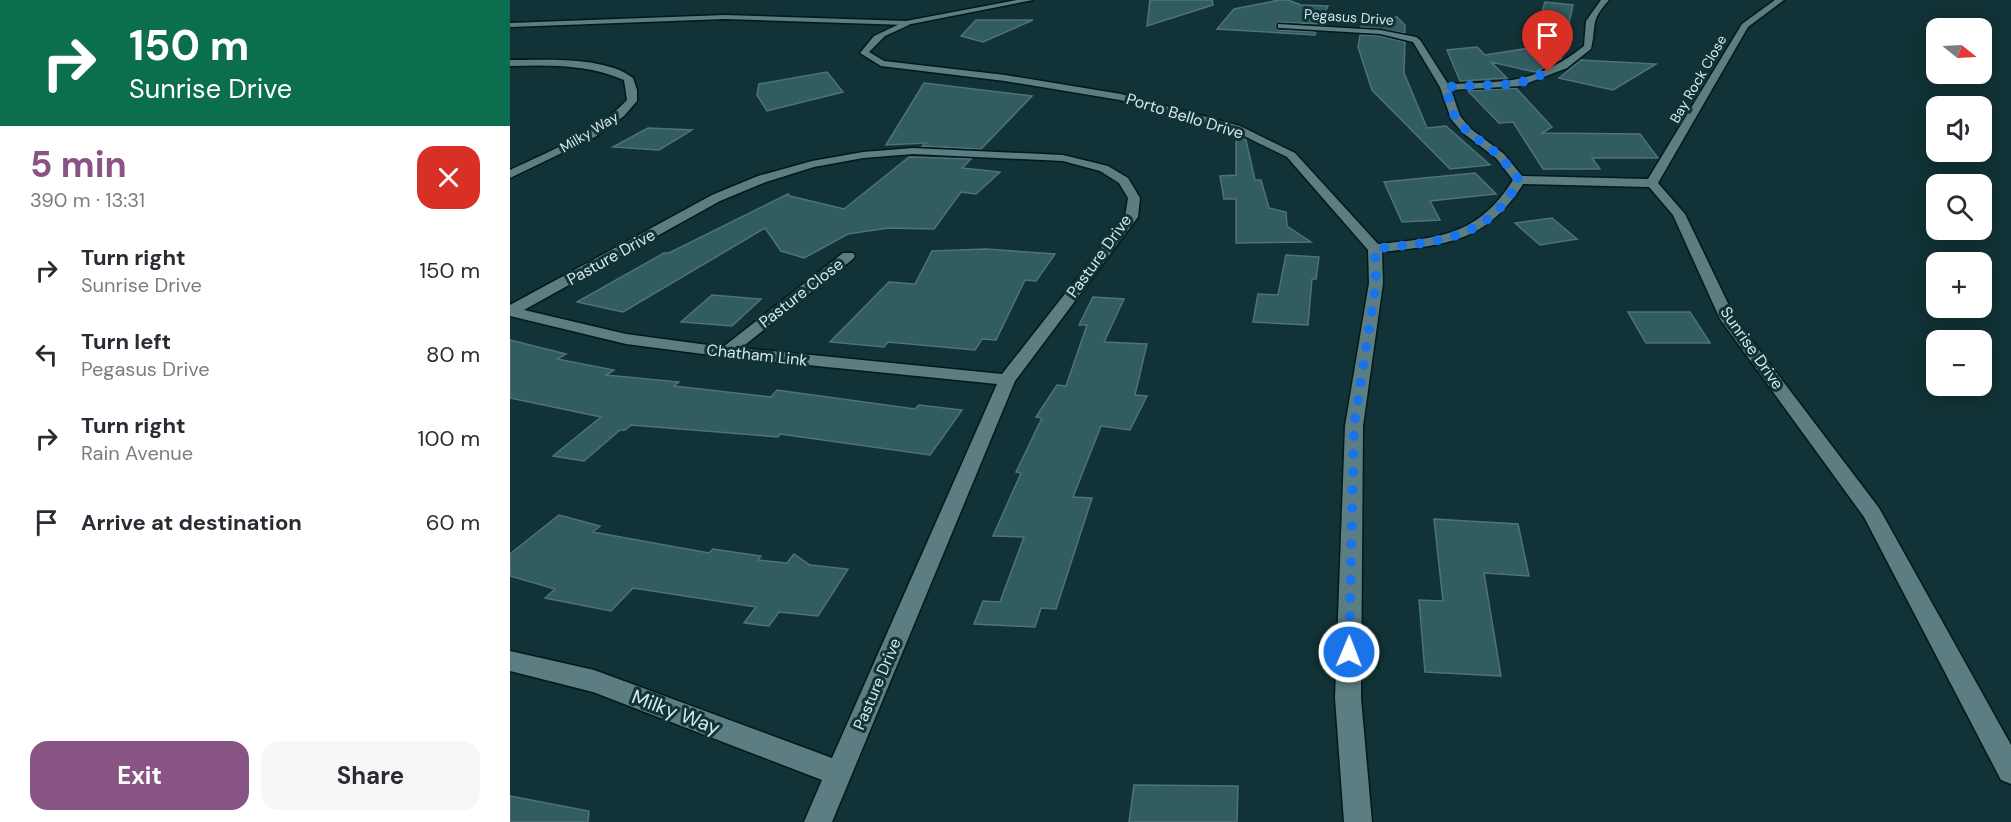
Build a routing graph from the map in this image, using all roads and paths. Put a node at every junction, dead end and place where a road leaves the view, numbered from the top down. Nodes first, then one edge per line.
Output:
1 (1029, 0) edge
2 (1605, 0) edge
3 (1780, 0) edge
4 (906, 23) junction
5 (510, 25) edge
6 (1281, 26) dead end
7 (510, 63) edge
8 (1445, 87) junction
9 (510, 174) edge
10 (1519, 180) junction
11 (1652, 183) junction
12 (1375, 249) junction
13 (848, 256) dead end
14 (511, 311) edge
15 (726, 352) junction
16 (1006, 380) junction
17 (510, 661) edge
18 (2011, 771) edge
19 (838, 773) junction
20 (818, 822) edge
21 (1358, 822) edge

1 - 4 street
2 - 8 street
3 - 11 street, Bay Rock Close
4 - 5 street
4 - 12 street, Porto Bello Drive
6 - 8 street, Pegasus Drive
7 - 9 street, Milky Way
8 - 10 street, Pegasus Drive
10 - 11 street
10 - 12 street
11 - 18 street, Sunrise Drive
12 - 21 street
13 - 15 street, Pasture Close
14 - 15 street, Chatham Link
14 - 16 street, Pasture Drive
15 - 16 street, Chatham Link
16 - 19 street, Pasture Drive
17 - 19 street, Milky Way
19 - 20 street, Pasture Drive

